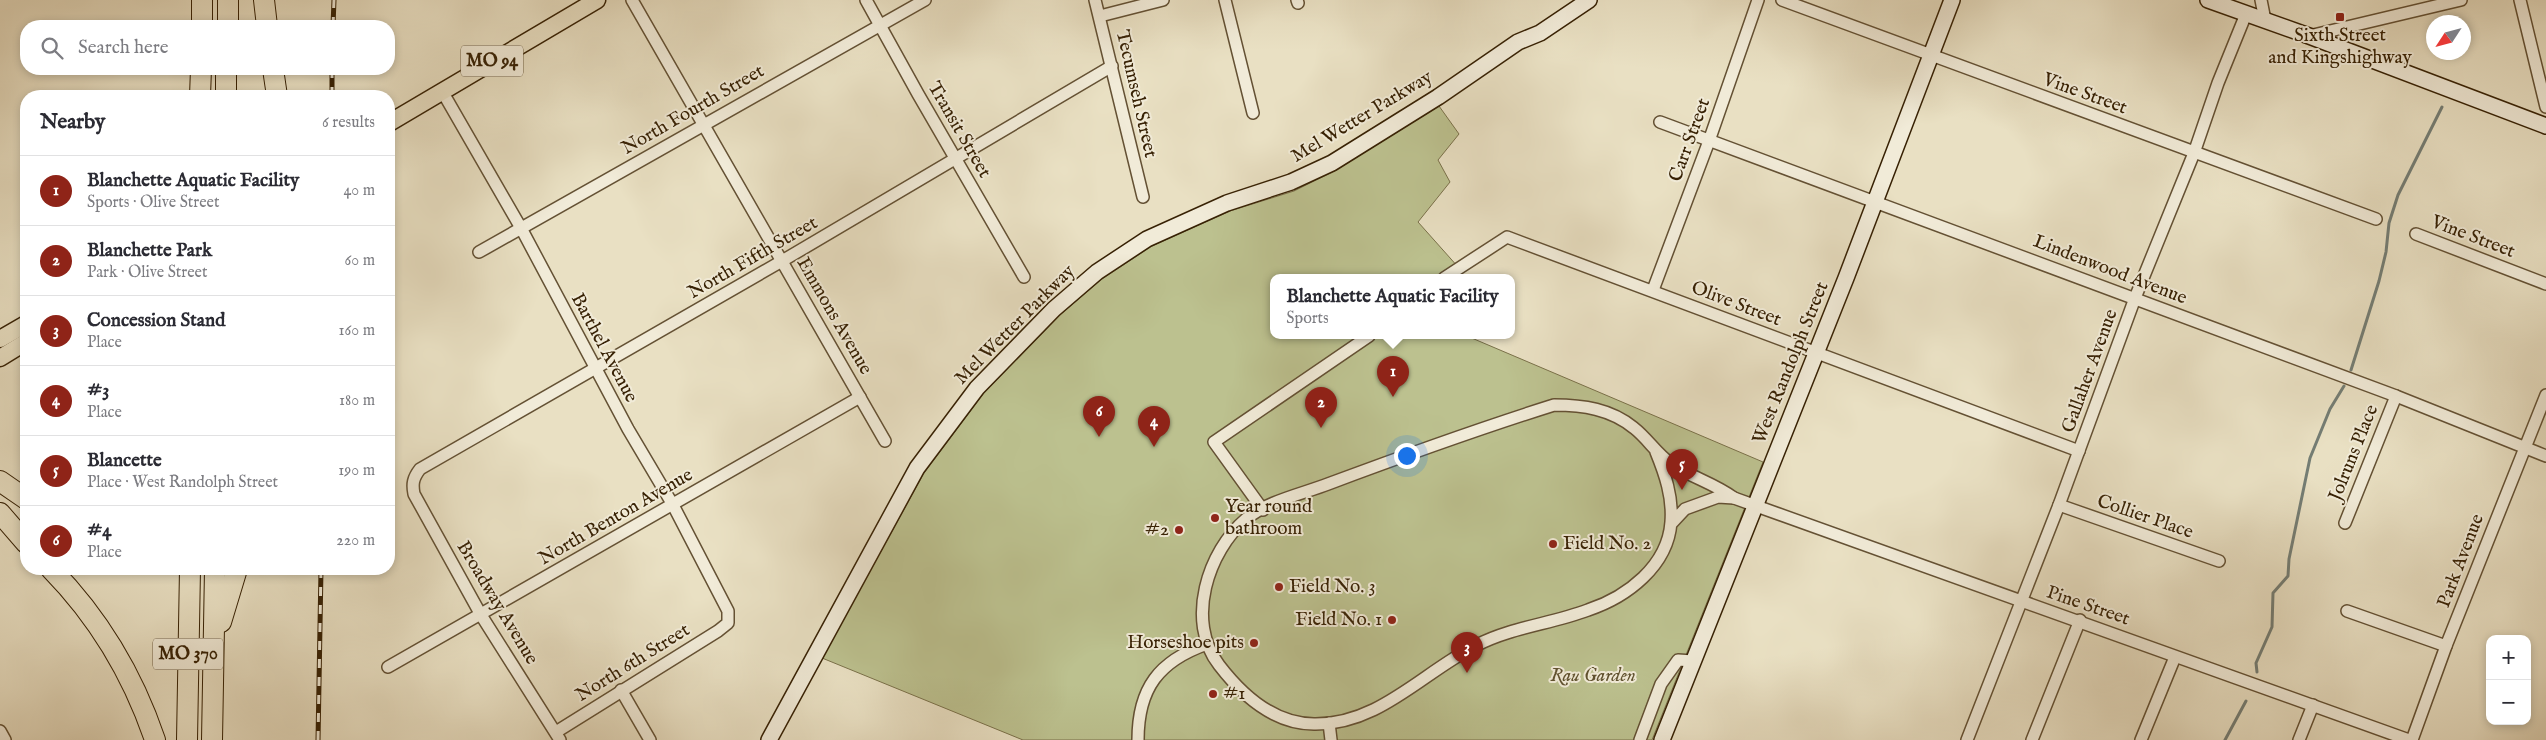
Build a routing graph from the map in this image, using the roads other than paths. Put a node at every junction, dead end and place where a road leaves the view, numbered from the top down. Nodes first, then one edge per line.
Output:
1 (202, 0) edge
2 (228, 0) edge
3 (264, 0) edge
4 (597, 0) edge
5 (632, 0) edge
6 (866, 0) edge
7 (925, 0) edge
8 (1095, 0) edge
9 (1163, 0) edge
10 (1225, 0) edge
11 (1589, 0) edge
12 (1758, 0) edge
13 (1782, 0) edge
14 (1952, 0) edge
15 (2208, 0) edge
16 (2261, 0) edge
17 (2462, 0) edge
18 (2520, 0) edge
19 (2246, 14) junction
20 (1100, 16) junction
21 (202, 20) edge
22 (228, 20) edge
23 (266, 20) edge
24 (2265, 20) junction
25 (880, 25) junction
26 (2309, 36) junction
27 (1931, 55) junction
28 (1112, 66) junction
29 (201, 75) edge
30 (226, 75) edge
31 (274, 75) edge
32 (200, 90) edge
33 (226, 90) edge
34 (276, 90) edge
35 (442, 91) junction
36 (2546, 106) edge
37 (1253, 113) dead end
38 (395, 119) edge
39 (1660, 122) dead end
40 (702, 126) junction
41 (2546, 126) edge
42 (1709, 140) junction
43 (2194, 153) junction
44 (957, 160) junction
45 (1344, 161) junction
46 (1143, 196) dead end
47 (1874, 200) junction
48 (2376, 219) dead end
49 (521, 228) junction
50 (2416, 234) dead end
51 (479, 252) dead end
52 (782, 261) junction
53 (1450, 274) edge
54 (1024, 276) dead end
55 (2546, 284) edge
56 (1652, 290) junction
57 (2135, 298) junction
58 (20, 327) edge
59 (0, 339) edge
60 (1365, 339) edge
61 (20, 346) edge
62 (1816, 354) junction
63 (0, 358) edge
64 (596, 369) junction
65 (2546, 395) edge
66 (2396, 396) junction
67 (860, 397) junction
68 (885, 441) dead end
69 (2524, 448) junction
70 (2079, 451) junction
71 (1656, 452) junction
72 (2546, 456) edge
73 (413, 480) joint
74 (0, 481) edge
75 (20, 495) edge
76 (1734, 498) junction
77 (673, 505) junction
78 (2059, 505) junction
79 (1755, 507) junction
80 (1263, 510) junction
81 (0, 514) edge
82 (2345, 523) dead end
83 (1671, 524) junction
84 (20, 536) edge
85 (2219, 561) dead end
86 (57, 575) edge
87 (190, 575) edge
88 (215, 575) edge
89 (234, 575) edge
90 (2020, 602) junction
91 (2347, 610) dead end
92 (481, 615) junction
93 (2080, 620) junction
94 (728, 623) joint
95 (1208, 644) junction
96 (214, 645) junction
97 (2446, 646) junction
98 (2175, 657) junction
99 (1693, 661) junction
100 (388, 667) dead end
101 (621, 690) junction
102 (2313, 705) junction
103 (1329, 723) junction
104 (0, 731) edge
105 (558, 736) edge
106 (5, 740) edge
107 (155, 740) edge
108 (187, 740) edge
109 (212, 740) edge
110 (650, 740) edge
111 (769, 740) edge
112 (778, 740) edge
113 (1138, 740) edge
114 (1331, 740) edge
115 (1640, 740) edge
116 (1662, 740) edge
117 (1966, 740) edge
118 (2032, 740) edge
119 (2141, 740) edge
120 (2299, 740) edge
121 (2411, 740) edge

1 - 21 highway
2 - 22 highway
3 - 23 highway
4 - 35 main road, MO 94
5 - 40 street, Emmons Avenue
6 - 25 street, Transit Street
7 - 25 street, North Fourth Street
8 - 20 street, Tecumseh Street
9 - 20 street
10 - 37 street
11 - 45 main road, Mel Wetter Parkway
12 - 42 street, Carr Street
13 - 27 street, Vine Street
14 - 27 main road, West Randolph Street
15 - 19 main road
16 - 24 street
17 - 26 street
18 - 36 street
19 - 24 main road
19 - 43 street, Gallaher Avenue
20 - 28 street, Tecumseh Street
24 - 26 main road
25 - 40 street, North Fourth Street
25 - 44 street, Transit Street
26 - 41 main road
27 - 43 street, Vine Street
27 - 47 main road, West Randolph Street
28 - 44 street, North Fifth Street
28 - 46 street, Tecumseh Street
29 - 32 highway
30 - 33 highway
31 - 34 highway
35 - 38 main road, MO 94
35 - 49 street, Barthel Avenue
39 - 42 street, Lindenwood Avenue
40 - 49 street, North Fourth Street
40 - 52 street, Emmons Avenue
42 - 47 street, Lindenwood Avenue
42 - 56 street, Carr Street
43 - 48 street, Vine Street
43 - 57 street, Gallaher Avenue
44 - 52 street, North Fifth Street
44 - 54 street, Transit Street
45 - 111 main road, Mel Wetter Parkway
45 - 112 main road, Mel Wetter Parkway
47 - 57 street, Lindenwood Avenue
47 - 62 main road, West Randolph Street
49 - 51 street, North Fourth Street
49 - 64 street, Barthel Avenue
50 - 55 street, Vine Street
52 - 64 street, North Fifth Street
52 - 67 street, Emmons Avenue
53 - 56 street, Olive Street
56 - 62 street, Olive Street
57 - 66 street, Lindenwood Avenue
57 - 70 street, Gallaher Avenue
58 - 59 main road
60 - 80 street
61 - 63 main road
62 - 70 street, Olive Street
62 - 79 main road, West Randolph Street
64 - 73 street, North Fifth Street
64 - 77 street, Barthel Avenue
65 - 69 street, Park Avenue
66 - 69 street, Lindenwood Avenue
66 - 82 street, Jolruns Place
67 - 68 street, Emmons Avenue
67 - 77 street, North Benton Avenue
69 - 72 street, Lindenwood Avenue
69 - 97 street, Park Avenue
70 - 78 street, Gallaher Avenue
71 - 76 street, Pine Street
71 - 80 street
71 - 83 street
73 - 92 street, Broadway Avenue
74 - 75 highway
76 - 79 street, Pine Street
76 - 83 street
77 - 92 street, North Benton Avenue
77 - 94 street, Barthel Avenue
78 - 85 street, Collier Place
78 - 90 street, Gallaher Avenue
79 - 90 street, Pine Street
79 - 99 main road, West Randolph Street
80 - 95 street
81 - 84 highway
83 - 103 street
86 - 107 highway
87 - 108 highway, MO 370
88 - 96 highway, MO 370
89 - 96 highway
90 - 93 street, Pine Street
90 - 117 street, Gallaher Avenue
91 - 97 street
92 - 100 street, North Benton Avenue
92 - 105 street, Broadway Avenue
93 - 98 street, Pine Street
93 - 118 street
94 - 101 street, North 6th Street
95 - 103 street
95 - 113 street
96 - 109 highway, MO 370
97 - 121 street, Park Avenue
98 - 102 street, Pine Street
98 - 119 street
99 - 115 street
99 - 116 main road, West Randolph Street
101 - 105 street, North 6th Street
101 - 110 street
102 - 120 street
102 - 121 street, Pine Street
103 - 114 street
104 - 106 street

